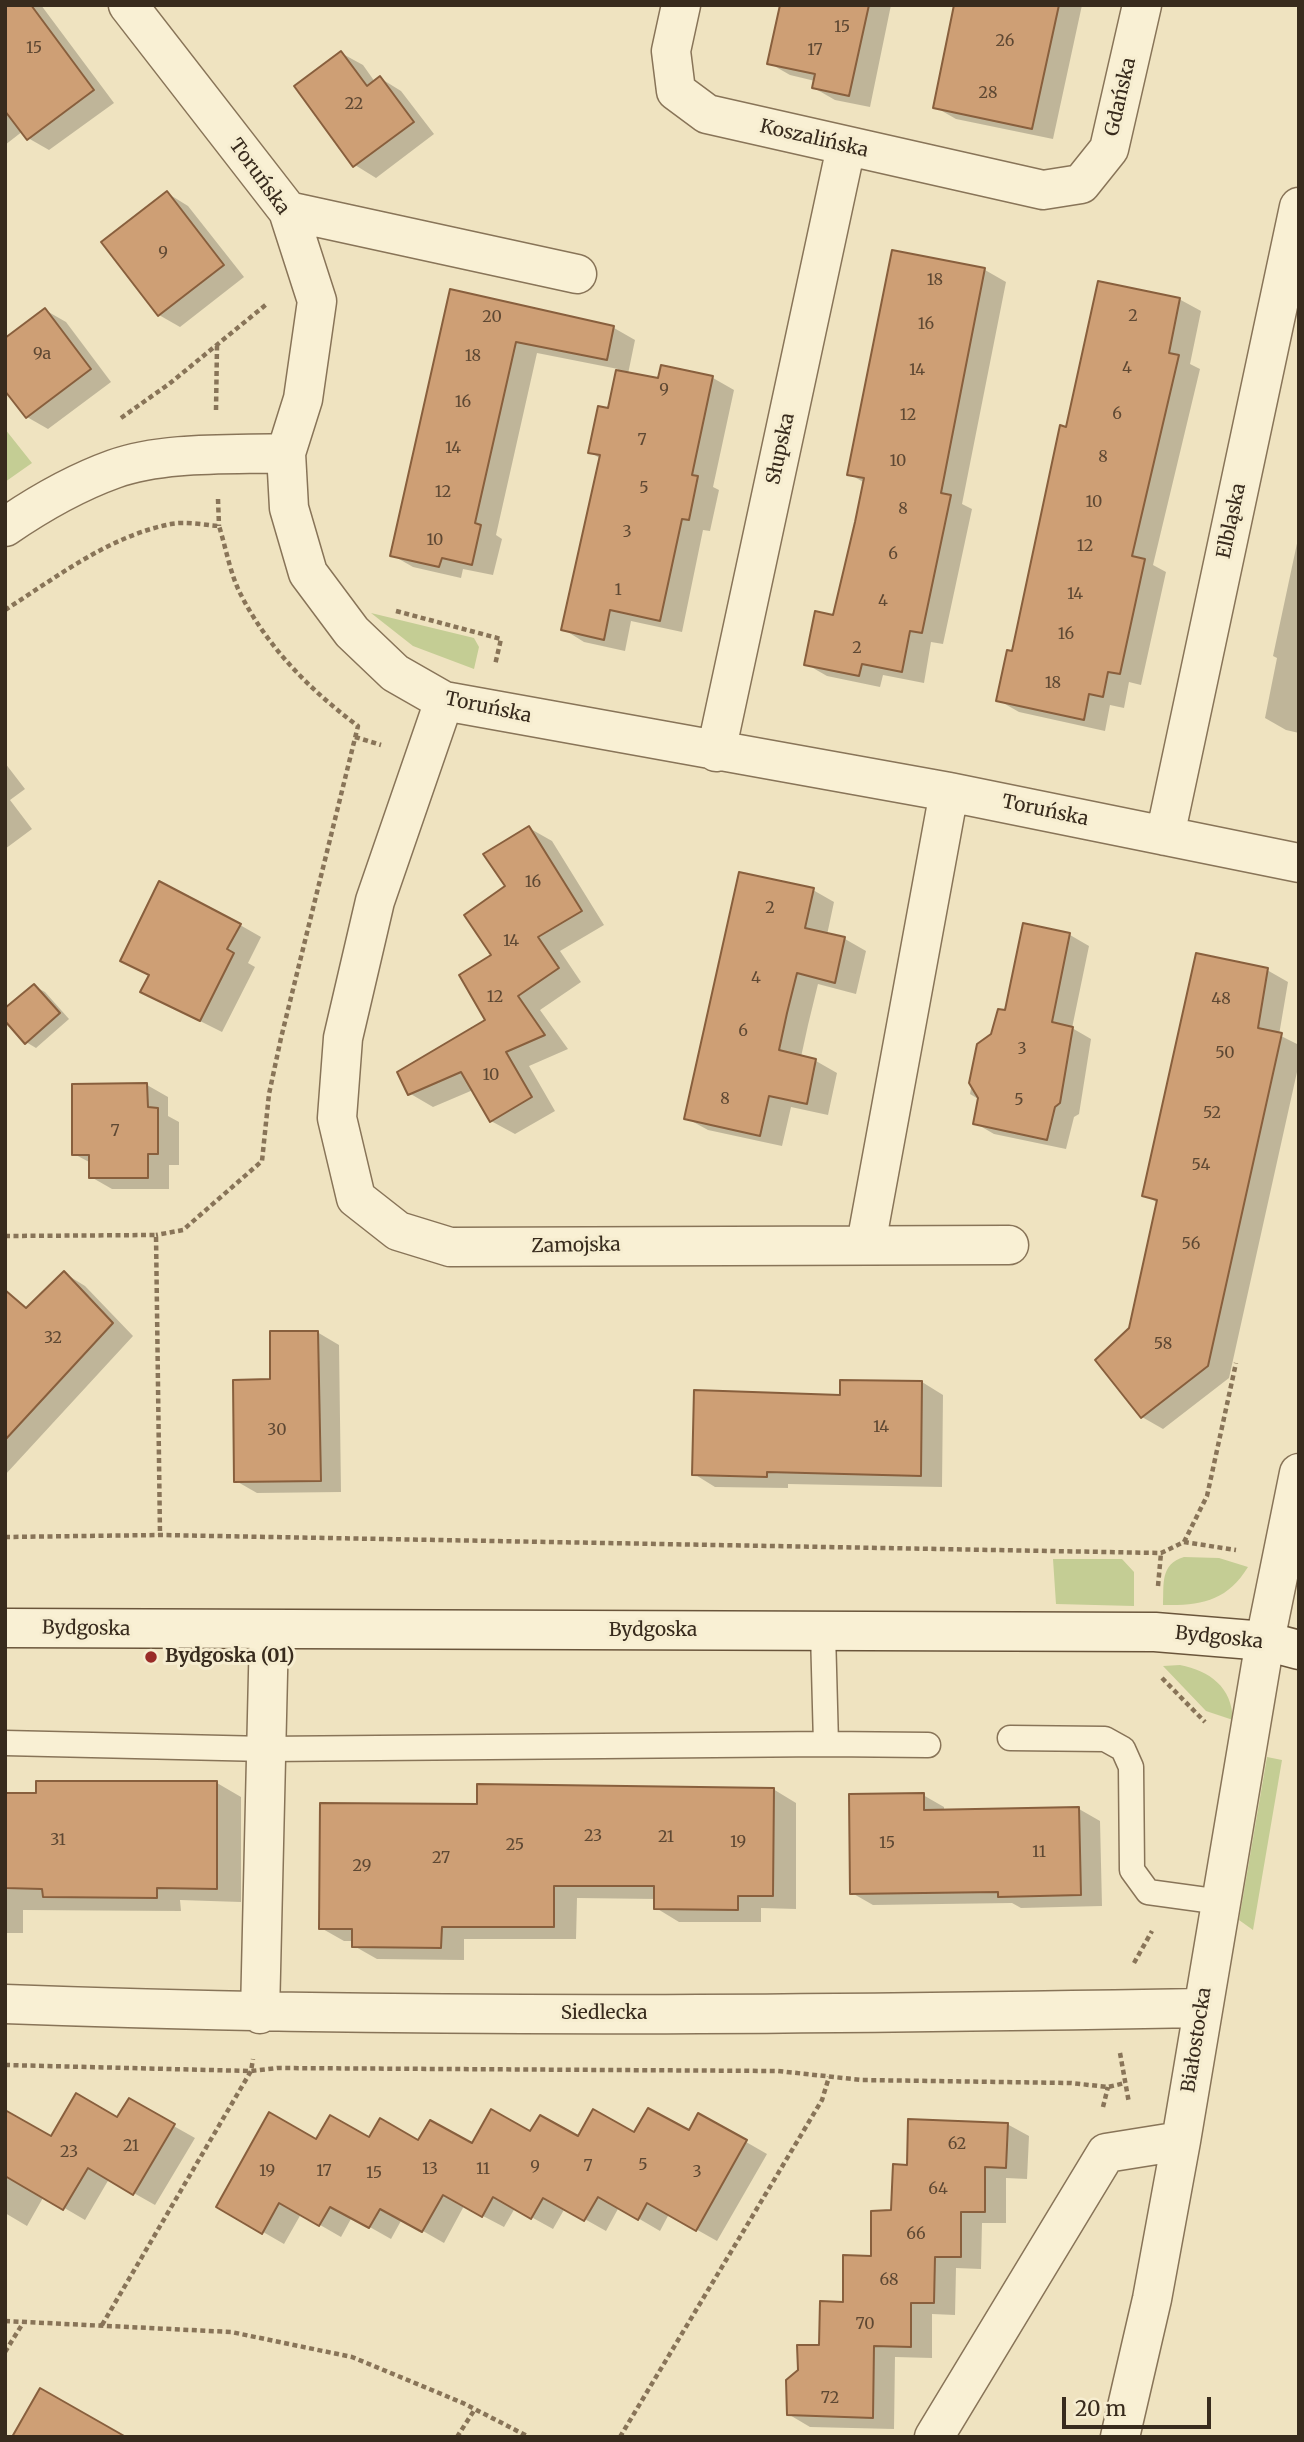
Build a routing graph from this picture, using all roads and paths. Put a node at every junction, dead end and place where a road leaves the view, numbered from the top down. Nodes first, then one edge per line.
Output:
1 (128, 5) edge
2 (681, 5) edge
3 (1142, 5) edge
4 (846, 147) junction
5 (1043, 190) joint
6 (1299, 207) edge
7 (288, 211) junction
8 (577, 274) dead end
9 (268, 292) dead end
10 (115, 422) dead end
11 (286, 453) junction
12 (5, 527) edge
13 (387, 608) dead end
14 (5, 610) edge
15 (444, 701) junction
16 (486, 709) junction
17 (355, 737) junction
18 (716, 752) junction
19 (424, 759) junction
20 (949, 792) junction
21 (1165, 836) junction
22 (1299, 863) edge
23 (156, 1235) junction
24 (5, 1236) edge
25 (866, 1244) junction
26 (1009, 1245) dead end
27 (1236, 1363) dead end
28 (1299, 1473) edge
29 (160, 1535) junction
30 (5, 1537) edge
31 (1184, 1542) junction
32 (1281, 1557) junction
33 (5, 1628) edge
34 (269, 1631) junction
35 (823, 1632) junction
36 (1282, 1646) edge
37 (1010, 1738) dead end
38 (5, 1743) edge
39 (826, 1744) junction
40 (928, 1745) dead end
41 (266, 1749) junction
42 (1221, 1902) junction
43 (5, 2004) edge
44 (1202, 2008) junction
45 (260, 2014) junction
46 (5, 2065) edge
47 (251, 2071) junction
48 (829, 2077) junction
49 (1125, 2083) dead end
50 (1181, 2141) junction
51 (5, 2321) edge
52 (23, 2322) junction
53 (102, 2325) junction
54 (5, 2352) edge
55 (475, 2410) junction
56 (457, 2437) edge
57 (529, 2437) edge
58 (620, 2437) edge
59 (934, 2437) edge
60 (1120, 2437) edge

1 - 7 street, Toruńska
2 - 4 street, Koszalińska
3 - 5 street, Gdańska
4 - 5 street, Koszalińska
4 - 18 street, Słupska
6 - 21 street, Elbląska
7 - 8 street
7 - 11 street, Toruńska
9 - 10 path
11 - 12 street
11 - 15 street, Toruńska
13 - 16 path
14 - 17 path
15 - 16 street, Toruńska
15 - 19 street, Zamojska
16 - 18 street, Toruńska
17 - 19 path
17 - 23 path
18 - 20 street, Toruńska
19 - 25 street, Zamojska
20 - 21 street, Toruńska
20 - 25 street
21 - 22 street, Toruńska
23 - 24 path
23 - 29 path
25 - 26 street, Zamojska
27 - 31 path
28 - 32 street, Białostocka
29 - 30 path
29 - 31 path
31 - 32 path
32 - 36 street, Białostocka
33 - 34 street, Bydgoska
34 - 35 street, Bydgoska
34 - 41 street
35 - 36 street, Bydgoska
35 - 39 lane
36 - 42 street, Białostocka
37 - 42 lane
38 - 41 lane
39 - 40 lane
39 - 41 lane
41 - 45 street
42 - 44 street, Białostocka
43 - 45 street, Siedlecka
44 - 45 street, Siedlecka
44 - 50 street, Białostocka
45 - 47 path
46 - 47 path
47 - 48 path
47 - 53 path
48 - 49 path
48 - 58 path
50 - 59 street
50 - 60 street, Białostocka
51 - 52 path
52 - 53 path
52 - 54 path
53 - 55 path
55 - 56 path
55 - 57 path

